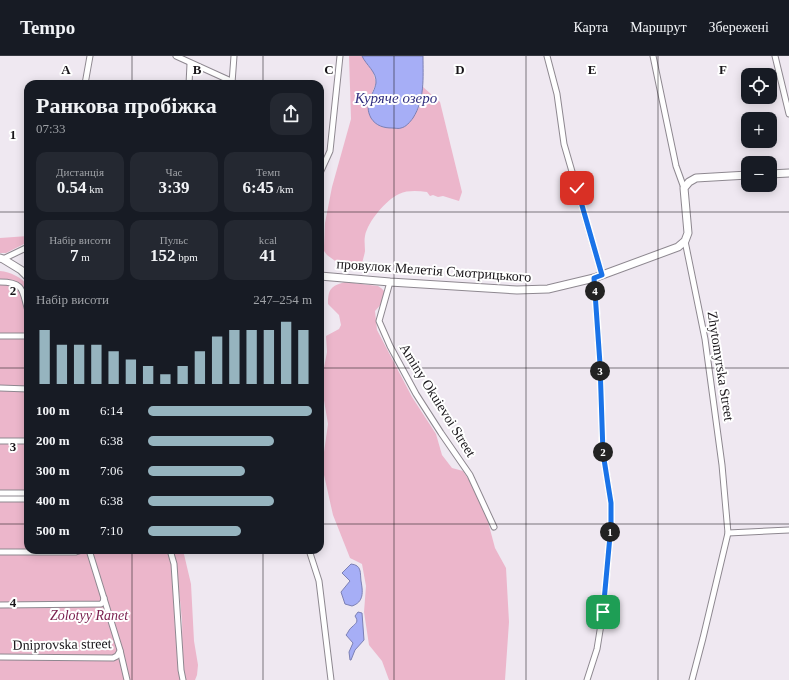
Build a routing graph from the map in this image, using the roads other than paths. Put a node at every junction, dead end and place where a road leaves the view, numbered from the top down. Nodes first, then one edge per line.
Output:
1 (90, 56) edge
2 (176, 56) edge
3 (234, 56) edge
4 (340, 56) edge
5 (547, 56) edge
6 (653, 56) edge
7 (775, 56) edge
8 (190, 64) junction
9 (86, 80) edge
10 (189, 80) edge
11 (227, 80) edge
12 (232, 80) edge
13 (789, 114) edge
14 (324, 164) edge
15 (789, 173) edge
16 (777, 174) edge
17 (741, 175) edge
18 (684, 188) junction
19 (686, 241) junction
20 (24, 249) edge
21 (1, 259) edge
22 (24, 273) edge
23 (602, 275) junction
24 (324, 276) edge
25 (594, 278) junction
26 (0, 282) edge
27 (390, 282) junction
28 (24, 299) edge
29 (0, 336) edge
30 (24, 336) edge
31 (0, 388) edge
32 (24, 389) edge
33 (0, 441) edge
34 (24, 441) edge
35 (0, 493) edge
36 (24, 493) edge
37 (0, 499) edge
38 (24, 499) edge
39 (494, 527) dead end
40 (789, 530) edge
41 (728, 533) junction
42 (0, 552) edge
43 (24, 552) edge
44 (90, 554) edge
45 (171, 554) edge
46 (310, 554) edge
47 (104, 598) junction
48 (0, 604) edge
49 (120, 650) junction
50 (0, 657) edge
51 (127, 680) edge
52 (183, 680) edge
53 (331, 680) edge
54 (586, 680) edge
55 (692, 680) edge

1 - 9 street
2 - 8 street
3 - 12 street
4 - 14 street
5 - 23 street
6 - 18 street, Zhytomyrska Street
7 - 13 street
8 - 10 street
8 - 11 street
15 - 16 street
17 - 18 street
18 - 19 street, Zhytomyrska Street
19 - 23 street, провулок Мелетія Смотрицького
19 - 41 street, Zhytomyrska Street
20 - 21 street
21 - 22 street
23 - 25 street, провулок Мелетія Смотрицького
24 - 27 street, провулок Мелетія Смотрицького
25 - 27 street, провулок Мелетія Смотрицького
25 - 54 street
26 - 28 street
27 - 39 street, Aminy Okuievoi Street
29 - 30 street
31 - 32 street
33 - 34 street
35 - 36 street
37 - 38 street
40 - 41 street
41 - 55 street, Zhytomyrska Street
42 - 43 street
44 - 47 street
45 - 52 street
46 - 53 street
47 - 48 street
47 - 49 street
49 - 50 street, Dniprovska street
49 - 51 street

